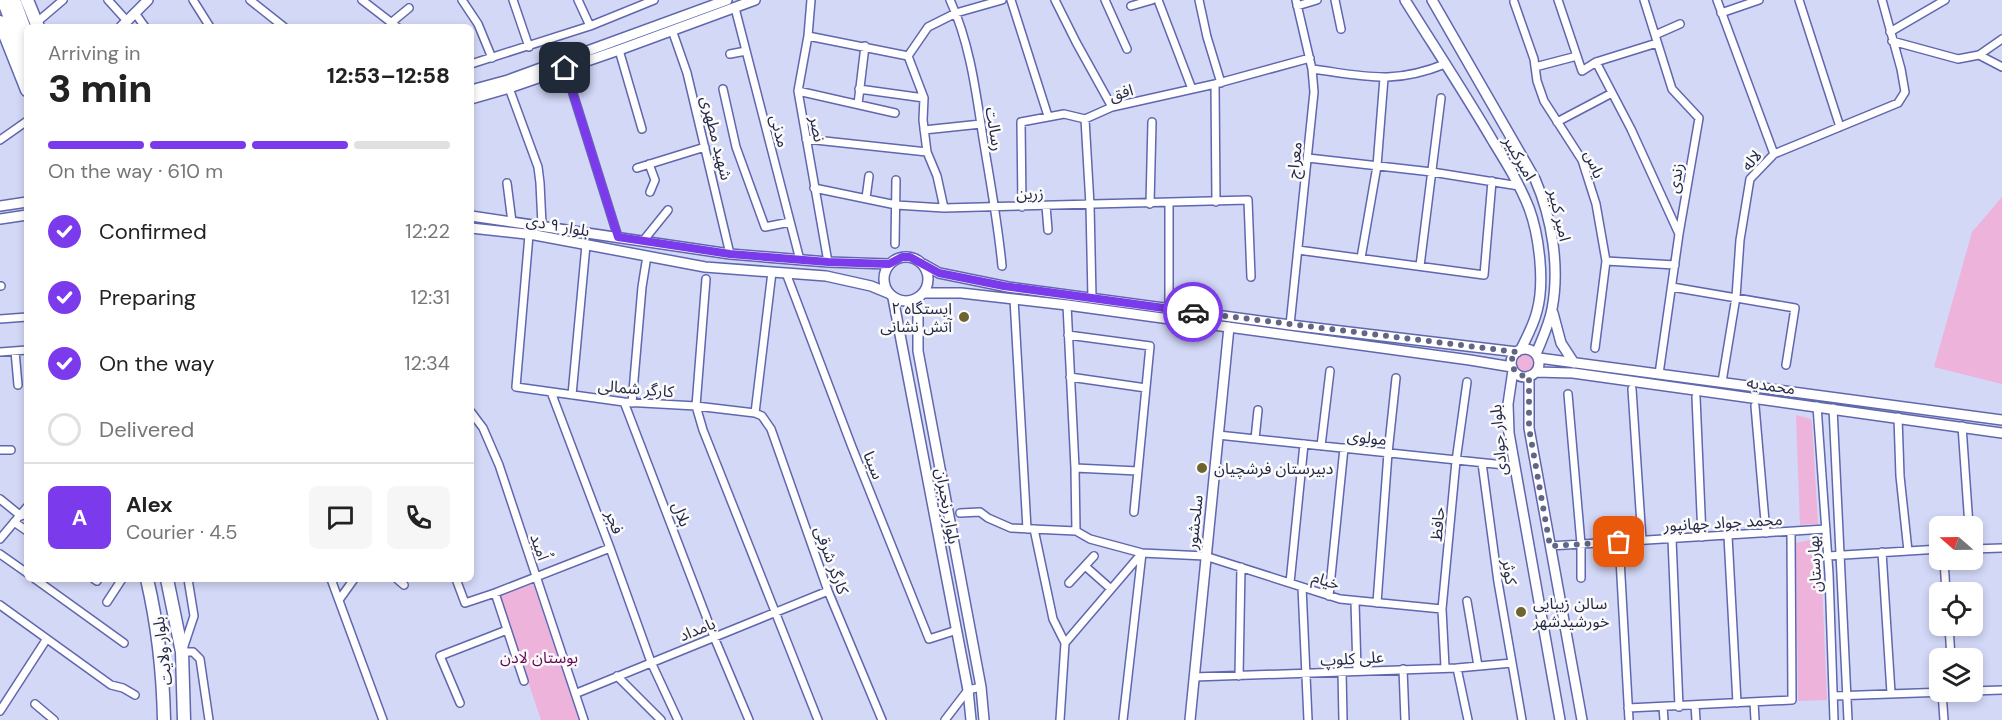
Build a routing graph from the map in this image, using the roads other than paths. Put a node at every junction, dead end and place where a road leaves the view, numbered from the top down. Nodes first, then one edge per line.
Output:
1 (3, 0) edge
2 (14, 0) edge
3 (27, 0) edge
4 (63, 0) edge
5 (108, 0) edge
6 (148, 0) edge
7 (193, 0) edge
8 (250, 0) edge
9 (362, 0) edge
10 (462, 0) edge
11 (513, 0) edge
12 (579, 0) edge
13 (727, 0) edge
14 (755, 0) edge
15 (811, 0) edge
16 (950, 0) edge
17 (1002, 0) edge
18 (1011, 0) edge
19 (1055, 0) edge
20 (1105, 0) edge
21 (1152, 0) edge
22 (1158, 0) edge
23 (1199, 0) edge
24 (1317, 0) edge
25 (1335, 0) edge
26 (1405, 0) edge
27 (1432, 0) edge
28 (1558, 0) edge
29 (1644, 0) edge
30 (1717, 0) edge
31 (1759, 0) edge
32 (1798, 0) edge
33 (1882, 0) edge
34 (1945, 0) edge
35 (649, 1) edge
36 (373, 2) edge
37 (1514, 2) dead end
38 (1296, 3) edge
39 (1131, 6) dead end
40 (409, 8) dead end
41 (735, 8) junction
42 (135, 13) junction
43 (957, 13) junction
44 (1721, 14) junction
45 (0, 22) edge
46 (37, 24) edge
47 (38, 24) edge
48 (124, 24) edge
49 (143, 24) edge
50 (208, 24) edge
51 (280, 24) edge
52 (393, 24) edge
53 (395, 24) edge
54 (1680, 24) dead end
55 (590, 26) junction
56 (24, 27) edge
57 (1341, 29) dead end
58 (672, 30) junction
59 (1890, 32) junction
60 (808, 36) junction
61 (1656, 39) junction
62 (2002, 39) edge
63 (1892, 41) junction
64 (865, 46) junction
65 (529, 47) junction
66 (1127, 49) dead end
67 (619, 50) junction
68 (746, 51) junction
69 (1462, 52) junction
70 (24, 54) edge
71 (730, 54) dead end
72 (1979, 55) junction
73 (1577, 56) junction
74 (908, 57) junction
75 (492, 58) junction
76 (1310, 58) junction
77 (1596, 62) junction
78 (474, 63) edge
79 (1445, 64) junction
80 (1535, 67) junction
81 (2002, 67) edge
82 (565, 68) junction
83 (1312, 69) junction
84 (1384, 78) junction
85 (24, 82) edge
86 (1218, 84) junction
87 (508, 88) junction
88 (474, 89) edge
89 (723, 89) dead end
90 (859, 89) junction
91 (1192, 89) junction
92 (798, 91) junction
93 (1612, 93) junction
94 (474, 98) edge
95 (924, 98) junction
96 (1441, 98) dead end
97 (858, 104) junction
98 (1112, 107) junction
99 (895, 113) dead end
100 (1048, 116) junction
101 (1085, 118) junction
102 (1152, 122) dead end
103 (1557, 122) junction
104 (24, 123) edge
105 (981, 124) junction
106 (1840, 127) junction
107 (642, 129) dead end
108 (924, 130) junction
109 (806, 139) junction
110 (0, 140) edge
111 (705, 147) junction
112 (927, 152) junction
113 (1774, 154) junction
114 (1308, 158) junction
115 (649, 164) junction
116 (1377, 166) junction
117 (637, 168) dead end
118 (1432, 172) junction
119 (869, 176) dead end
120 (896, 180) dead end
121 (1492, 181) junction
122 (507, 183) dead end
123 (1519, 186) junction
124 (814, 188) junction
125 (650, 192) dead end
126 (867, 198) junction
127 (24, 202) edge
128 (1216, 202) junction
129 (1169, 203) junction
130 (1150, 204) junction
131 (896, 205) junction
132 (0, 206) edge
133 (1046, 206) junction
134 (1090, 206) junction
135 (994, 207) junction
136 (1022, 207) junction
137 (944, 208) junction
138 (668, 210) dead end
139 (24, 215) edge
140 (474, 216) edge
141 (0, 219) edge
142 (512, 222) junction
143 (790, 222) junction
144 (543, 225) junction
145 (474, 228) edge
146 (1048, 230) dead end
147 (1679, 234) junction
148 (530, 235) junction
149 (618, 237) junction
150 (643, 241) junction
151 (895, 244) dead end
152 (586, 245) junction
153 (1298, 250) junction
154 (730, 254) junction
155 (647, 256) junction
156 (1361, 258) junction
157 (800, 260) junction
158 (1606, 261) junction
159 (828, 262) junction
160 (889, 264) junction
161 (923, 264) junction
162 (1675, 265) junction
163 (1002, 266) dead end
164 (1420, 266) junction
165 (772, 272) junction
166 (786, 273) junction
167 (1251, 278) dead end
168 (706, 279) dead end
169 (1672, 287) junction
170 (890, 295) junction
171 (921, 296) junction
172 (1736, 297) junction
173 (1092, 298) junction
174 (1014, 300) junction
175 (1067, 305) junction
176 (1552, 307) junction
177 (1169, 308) junction
178 (24, 317) edge
179 (0, 319) edge
180 (1290, 325) junction
181 (1230, 327) junction
182 (1068, 335) junction
183 (1595, 348) dead end
184 (24, 350) edge
185 (1519, 350) junction
186 (15, 351) junction
187 (0, 352) edge
188 (1538, 356) junction
189 (1574, 363) junction
190 (1786, 365) dead end
191 (1513, 369) junction
192 (1329, 371) dead end
193 (1533, 374) junction
194 (1659, 374) junction
195 (1070, 377) junction
196 (1396, 378) dead end
197 (1467, 382) dead end
198 (1722, 382) junction
199 (18, 385) dead end
200 (1146, 388) junction
201 (1632, 389) dead end
202 (551, 392) junction
203 (1568, 394) dead end
204 (572, 395) junction
205 (1695, 398) dead end
206 (628, 402) junction
207 (696, 406) junction
208 (1755, 406) dead end
209 (1817, 406) junction
210 (1833, 408) junction
211 (1258, 410) dead end
212 (755, 413) junction
213 (474, 416) edge
214 (1898, 417) junction
215 (2002, 420) edge
216 (1962, 426) junction
217 (2002, 433) edge
218 (1218, 435) junction
219 (1255, 439) junction
220 (1304, 444) junction
221 (1321, 446) junction
222 (1344, 448) junction
223 (0, 450) edge
224 (11, 450) dead end
225 (1388, 453) junction
226 (1456, 460) junction
227 (1482, 463) junction
228 (1514, 466) junction
229 (1075, 468) junction
230 (1138, 471) junction
231 (0, 499) edge
232 (1134, 512) dead end
233 (960, 513) dead end
234 (24, 515) edge
235 (1968, 516) edge
236 (14, 522) junction
237 (24, 529) edge
238 (1031, 529) junction
239 (1826, 529) junction
240 (1076, 531) junction
241 (1791, 532) junction
242 (1766, 533) junction
243 (1, 536) edge
244 (1728, 536) junction
245 (1702, 537) junction
246 (1672, 539) junction
247 (1641, 540) junction
248 (1619, 542) junction
249 (1581, 544) junction
250 (1550, 546) junction
251 (610, 548) junction
252 (2002, 548) edge
253 (1983, 549) edge
254 (1929, 550) edge
255 (1908, 551) junction
256 (1882, 552) junction
257 (1142, 553) junction
258 (0, 554) edge
259 (1840, 554) junction
260 (1094, 555) dead end
261 (1205, 556) junction
262 (1828, 556) junction
263 (1084, 566) junction
264 (1241, 567) junction
265 (24, 571) edge
266 (1581, 578) dead end
267 (536, 579) junction
268 (39, 582) edge
269 (122, 582) edge
270 (125, 582) edge
271 (148, 582) edge
272 (168, 582) edge
273 (188, 582) edge
274 (332, 582) edge
275 (352, 582) edge
276 (400, 582) edge
277 (457, 582) edge
278 (1069, 583) dead end
279 (1290, 583) junction
280 (404, 585) dead end
281 (1302, 587) junction
282 (127, 588) dead end
283 (1111, 589) junction
284 (828, 591) junction
285 (495, 593) junction
286 (1329, 596) junction
287 (339, 600) junction
288 (1467, 601) dead end
289 (107, 602) dead end
290 (1355, 602) junction
291 (1377, 603) junction
292 (0, 605) edge
293 (1442, 609) junction
294 (776, 612) junction
295 (507, 630) junction
296 (957, 630) junction
297 (714, 637) junction
298 (46, 640) junction
299 (124, 643) dead end
300 (1065, 643) junction
301 (182, 652) junction
302 (651, 662) junction
303 (1512, 663) junction
304 (1478, 666) junction
305 (1445, 668) junction
306 (1457, 668) junction
307 (1403, 669) junction
308 (1357, 670) junction
309 (1342, 671) junction
310 (1306, 674) junction
311 (617, 676) junction
312 (1239, 676) junction
313 (1194, 677) junction
314 (524, 681) dead end
315 (981, 687) junction
316 (968, 690) junction
317 (2002, 690) edge
318 (1983, 691) edge
319 (1929, 692) edge
320 (577, 693) junction
321 (1891, 693) junction
322 (1848, 694) junction
323 (135, 695) dead end
324 (1833, 696) junction
325 (1754, 702) junction
326 (1944, 702) edge
327 (460, 703) dead end
328 (1737, 703) junction
329 (35, 704) dead end
330 (1695, 705) junction
331 (1679, 706) junction
332 (1663, 707) junction
333 (1628, 708) junction
334 (0, 711) edge
335 (676, 719) edge
336 (54, 720) edge
337 (164, 720) edge
338 (184, 720) edge
339 (209, 720) edge
340 (383, 720) edge
341 (584, 720) edge
342 (661, 720) edge
343 (749, 720) edge
344 (818, 720) edge
345 (882, 720) edge
346 (945, 720) edge
347 (971, 720) edge
348 (984, 720) edge
349 (1060, 720) edge
350 (1123, 720) edge
351 (1190, 720) edge
352 (1308, 720) edge
353 (1343, 720) edge
354 (1405, 720) edge
355 (1468, 720) edge
356 (1522, 720) edge
357 (1560, 720) edge
358 (1582, 720) edge
359 (1629, 720) edge
360 (1664, 720) edge
361 (1696, 720) edge
362 (1755, 720) edge
363 (1834, 720) edge
364 (1848, 720) edge
365 (1944, 720) edge

1 - 70 highway
2 - 56 highway
3 - 46 highway
4 - 47 street
5 - 48 street
6 - 42 street
7 - 50 street
8 - 51 street
9 - 36 street
10 - 75 street
11 - 65 street
12 - 55 street
13 - 88 street
14 - 41 street
15 - 60 street, نصر
16 - 43 street, رسالت
17 - 43 street
18 - 100 street
19 - 98 street
20 - 66 street
21 - 39 street
22 - 91 street
23 - 86 street
24 - 38 street
25 - 57 street
26 - 79 street, امیرکبیر
27 - 69 street, امیر کبیر
28 - 73 street
29 - 61 street, زندی
30 - 44 street, لاله
31 - 44 street
32 - 106 street
33 - 59 street
34 - 59 street
35 - 55 street
36 - 52 street
37 - 80 street, یاس
38 - 76 street, معراج
40 - 53 street
41 - 58 street
41 - 68 street, مدنی
42 - 48 street
42 - 49 street
43 - 74 street
43 - 105 street, رسالت
44 - 113 street, لاله
45 - 85 highway
54 - 61 street
55 - 65 street
58 - 67 street
58 - 111 street, شهید مطهری
59 - 63 street
60 - 64 street
60 - 92 street, نصر
61 - 77 street
61 - 147 street, زندی
62 - 72 street
63 - 72 street
63 - 106 street
64 - 74 street
64 - 90 street
65 - 75 street
67 - 82 street
67 - 107 street
68 - 71 street
68 - 143 street, مدنی
69 - 79 street
69 - 176 street, امیر کبیر
72 - 81 street
73 - 77 street
73 - 80 street
74 - 95 street
75 - 78 street
76 - 83 street, معراج
76 - 86 street, افق
77 - 93 street
79 - 84 street
79 - 123 street, امیرکبیر
80 - 103 street, یاس
82 - 87 street
82 - 149 street
83 - 84 street
83 - 114 street, معراج
84 - 116 street
86 - 91 street, افق
86 - 128 street
87 - 94 street
87 - 144 street
89 - 143 street
90 - 95 street
90 - 97 street
91 - 98 street, افق
92 - 97 street
92 - 109 street, نصر
93 - 103 street
93 - 147 street
95 - 108 street
96 - 118 street
97 - 99 street
98 - 101 street, افق
100 - 101 street, افق
100 - 136 street, افق
101 - 134 street
102 - 130 street
103 - 158 street, یاس
104 - 110 street
105 - 108 street
105 - 135 street, رسالت
106 - 113 street
108 - 112 street
109 - 112 street
109 - 124 street, نصر
111 - 115 street
111 - 154 street, شهید مطهری
112 - 137 street
113 - 172 street, لاله
114 - 116 street
114 - 153 street, معراج
115 - 117 street
115 - 125 street
116 - 118 street
116 - 156 street
118 - 121 street
118 - 164 street
119 - 126 street
120 - 131 street
121 - 123 street
121 - 164 street
122 - 142 street
123 - 185 street, امیرکبیر
124 - 126 street, زرین
124 - 159 street, نصر
126 - 131 street, زرین
127 - 132 street
128 - 129 street, زرین
128 - 167 street, زرین
129 - 130 street, زرین
129 - 177 street
130 - 134 street, زرین
131 - 137 street, زرین
131 - 151 street
133 - 134 street, زرین
133 - 136 street, زرین
133 - 146 street
134 - 173 street
135 - 136 street, زرین
135 - 137 street, زرین
135 - 163 street, رسالت
138 - 150 street
139 - 141 street
140 - 142 street, بلوار ۹ دی
142 - 144 street, بلوار ۹ دی
143 - 157 street, مدنی
144 - 149 street, بلوار ۹ دی
145 - 148 street, بلوار ۹ دی
147 - 162 street, زندی
148 - 152 street, بلوار ۹ دی
148 - 202 street, کارگر شمالی
149 - 150 street, بلوار ۹ دی
150 - 154 street, بلوار ۹ دی
152 - 155 street, بلوار ۹ دی
152 - 204 street
153 - 156 street
153 - 180 street, معراج
154 - 157 street, بلوار ۹ دی
155 - 165 street, بلوار ۹ دی
155 - 206 street
156 - 164 street
157 - 159 street, بلوار ۹ دی
158 - 162 street
158 - 183 street, یاس
159 - 160 street, بلوار ۹ دی
160 - 161 street
160 - 170 street
161 - 171 street
161 - 173 street
162 - 169 street, زندی
165 - 166 street, بلوار ۹ دی
165 - 212 street
166 - 170 street, بلوار ۹ دی
166 - 296 street, سینا
168 - 207 street
169 - 172 street
169 - 194 street, زندی
170 - 171 street
170 - 296 street, بلوار رنجبران
171 - 174 street
171 - 315 street, بلوار رنجبران
172 - 190 street
172 - 198 street, لاله
173 - 177 street
174 - 175 street
174 - 238 street
175 - 181 street
175 - 182 street
176 - 188 street, امیر کبیر
176 - 189 street
177 - 180 street
178 - 179 street
180 - 185 street
181 - 191 street
181 - 218 street, سلحشور
182 - 195 street
182 - 200 street
184 - 186 street
185 - 188 street
185 - 191 street
186 - 187 street
186 - 199 street
188 - 189 street, محمدیه
188 - 193 street
189 - 194 street, محمدیه
191 - 193 street
191 - 228 street, بلوار جوادی
192 - 221 street
193 - 209 street, محمدیه
193 - 250 street, بلوار جوادی
194 - 198 street, محمدیه
195 - 200 street
195 - 229 street
196 - 225 street
197 - 226 street, حافظ
198 - 215 street, محمدیه
200 - 230 street
201 - 247 street
202 - 204 street, کارگر شمالی
202 - 251 street, فجر
203 - 249 street
204 - 206 street, کارگر شمالی
205 - 245 street
206 - 207 street, کارگر شمالی
206 - 297 street, بلال
207 - 212 street, کارگر شمالی
207 - 294 street
208 - 242 street
209 - 210 street, محمدیه
209 - 239 street, بهارستان
210 - 214 street, محمدیه
210 - 259 street, بهارستان
211 - 219 street
212 - 284 street, کارگر شرقی
213 - 267 street, اُمید
214 - 216 street, محمدیه
214 - 255 street
216 - 217 street, محمدیه
216 - 235 street
218 - 219 street, مولوی
218 - 261 street, سلحشور
219 - 220 street, مولوی
220 - 221 street, مولوی
220 - 279 street
221 - 222 street, مولوی
222 - 225 street, مولوی
222 - 286 street
223 - 224 street
225 - 226 street, مولوی
225 - 291 street
226 - 227 street, مولوی
226 - 293 street, حافظ
227 - 228 street, مولوی
227 - 303 street, کوثر
228 - 357 street, بلوار جوادی
229 - 230 street
229 - 240 street
230 - 232 street
231 - 234 street
233 - 238 street
234 - 236 street
236 - 237 street
236 - 243 street
238 - 240 street
238 - 300 street
239 - 241 street, محمد جواد جهانپور
239 - 262 street, بهارستان
240 - 257 street, خیام
241 - 242 street, محمد جواد جهانپور
241 - 325 street
242 - 244 street, محمد جواد جهانپور
244 - 245 street, محمد جواد جهانپور
244 - 328 street
245 - 246 street, محمد جواد جهانپور
246 - 247 street, محمد جواد جهانپور
246 - 331 street
247 - 248 street, محمد جواد جهانپور
248 - 249 street, محمد جواد جهانپور
248 - 333 street
249 - 250 street, محمد جواد جهانپور
249 - 266 street
250 - 358 street, بلوار جوادی
251 - 267 street
251 - 302 street, فجر
252 - 253 street
254 - 255 street
255 - 256 street
256 - 259 street
256 - 321 street
257 - 261 street, خیام
257 - 283 street
257 - 350 street
258 - 265 street
259 - 262 street
259 - 322 street, بهارستان
260 - 263 street
261 - 264 street, خیام
261 - 313 street, سلحشور
262 - 324 street, بهارستان
263 - 278 street
263 - 283 street
264 - 279 street, خیام
264 - 312 street
267 - 285 street
267 - 320 street, اُمید
268 - 299 street
269 - 289 street
270 - 282 street
271 - 337 highway, بلوار ولایت
272 - 301 highway, بلوار ولایت
273 - 301 street
274 - 287 street
275 - 287 street
276 - 280 street
277 - 285 street
279 - 281 street, خیام
281 - 286 street, خیام
281 - 310 street
283 - 300 street
284 - 294 street, بامداد
284 - 345 street, کارگر شرقی
285 - 295 street
286 - 290 street, خیام
287 - 340 street
288 - 304 street
290 - 291 street, خیام
290 - 308 street
291 - 293 street, خیام
292 - 298 street
293 - 305 street, حافظ
294 - 297 street, بامداد
294 - 344 street
295 - 314 street
295 - 327 street
296 - 316 street, بلوار رنجبران
297 - 302 street, بامداد
297 - 343 street, بلال
298 - 323 street
298 - 334 street
300 - 349 street
301 - 338 highway, بلوار ولایت
301 - 339 street
302 - 311 street, بامداد
302 - 335 street, فجر
303 - 304 street, علی کلوپ
303 - 356 street, کوثر
304 - 306 street, علی کلوپ
305 - 306 street, علی کلوپ
305 - 307 street, علی کلوپ
306 - 355 street
307 - 308 street, علی کلوپ
307 - 354 street
308 - 309 street, علی کلوپ
309 - 310 street, علی کلوپ
309 - 353 street
310 - 312 street, علی کلوپ
310 - 352 street
311 - 320 street, بامداد
311 - 342 street
312 - 313 street, علی کلوپ
313 - 351 street, سلحشور
315 - 316 street
315 - 348 street, بلوار رنجبران
316 - 346 street
316 - 347 street, بلوار رنجبران
317 - 318 street
319 - 321 street
320 - 341 street, اُمید
321 - 322 street
322 - 324 street
322 - 364 street, بهارستان
324 - 363 street, بهارستان
325 - 328 street
325 - 362 street
326 - 365 street
328 - 330 street
329 - 336 street
330 - 331 street
330 - 361 street
331 - 332 street
332 - 333 street
332 - 360 street
333 - 359 street

